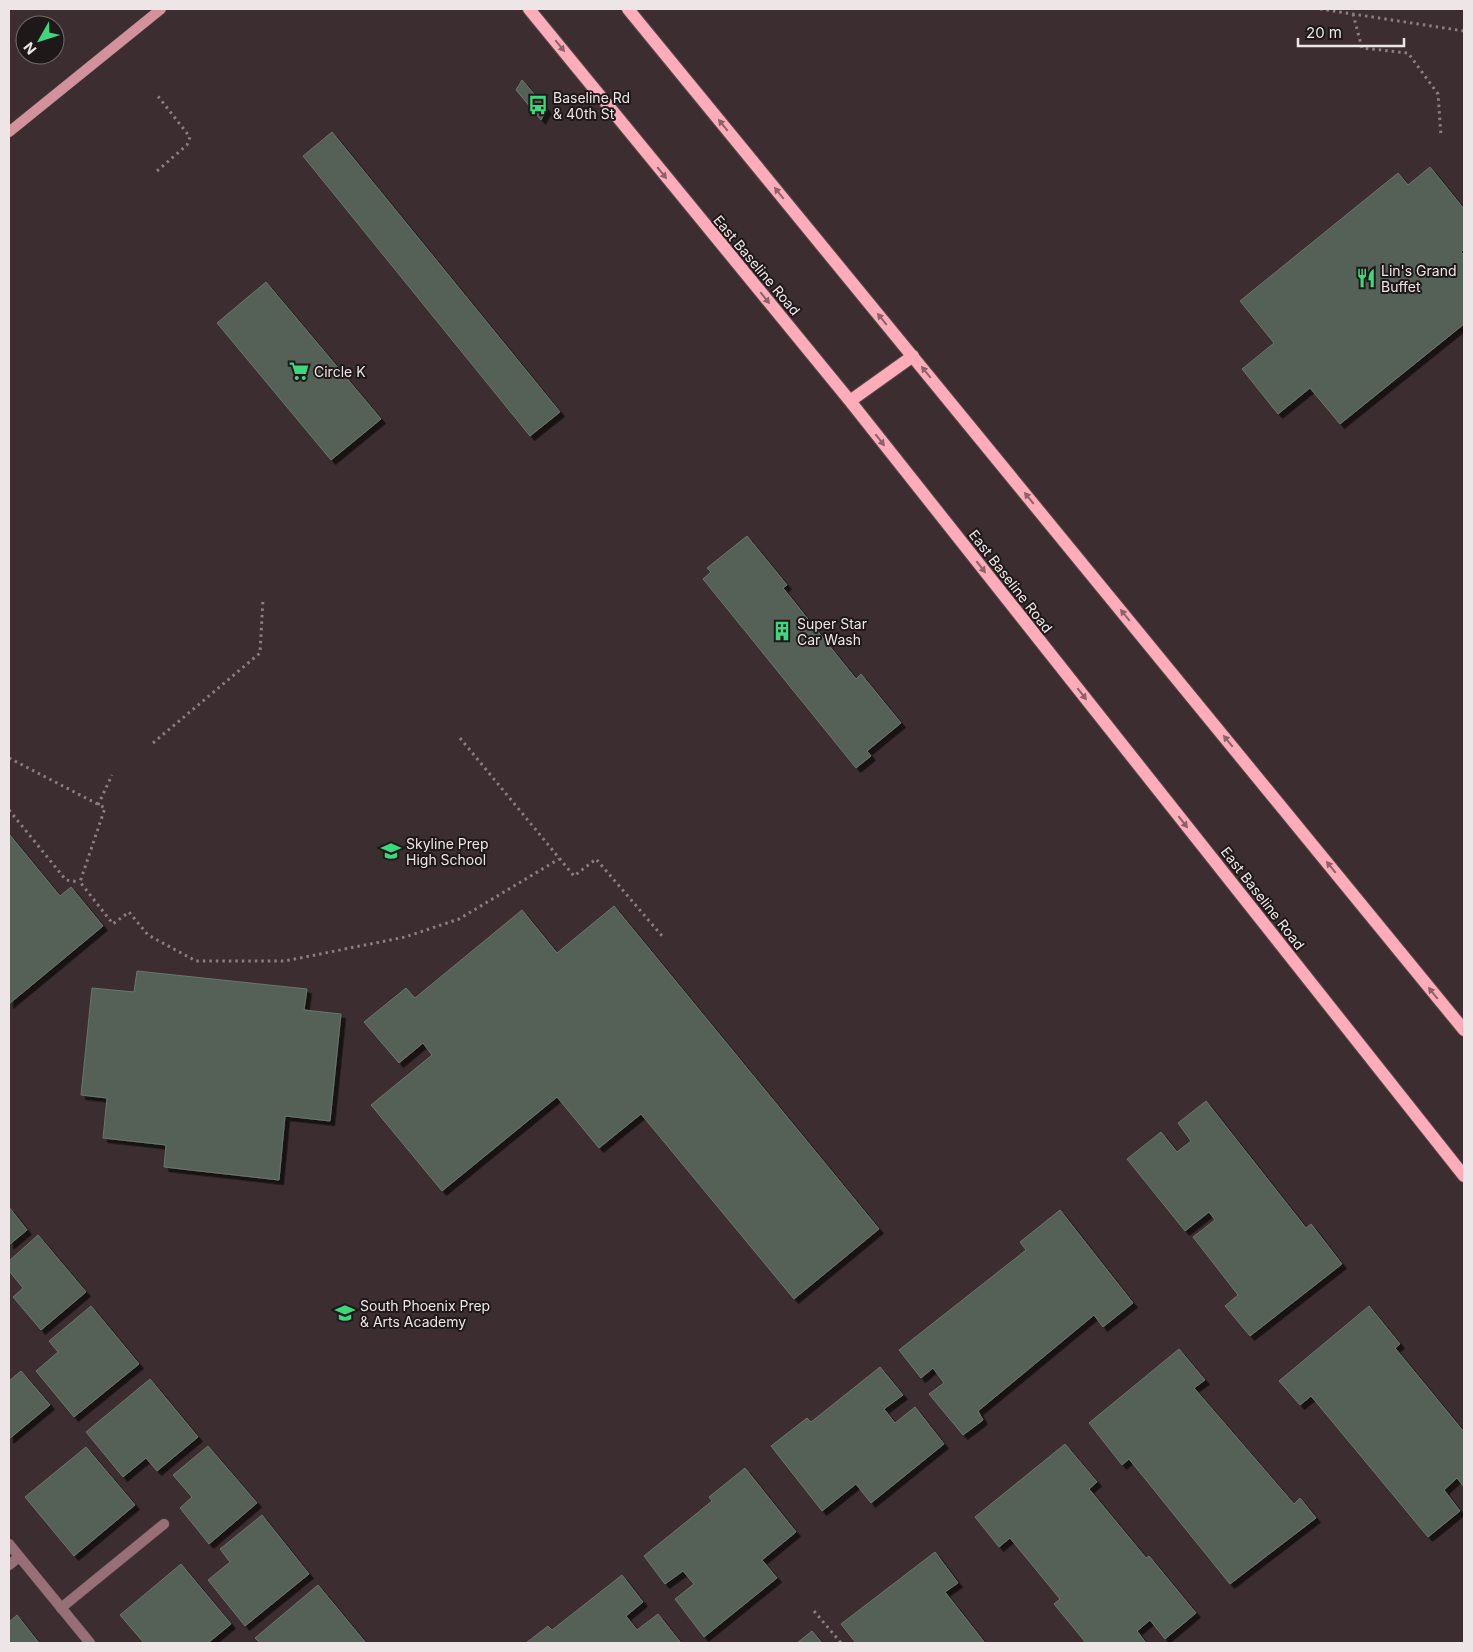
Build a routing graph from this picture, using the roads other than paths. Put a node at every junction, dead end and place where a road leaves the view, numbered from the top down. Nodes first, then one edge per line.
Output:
1 (161, 9) edge
2 (529, 9) edge
3 (628, 9) edge
4 (9, 132) edge
5 (913, 356) junction
6 (850, 402) junction
7 (1464, 1030) edge
8 (1464, 1176) edge
9 (164, 1524) dead end
10 (9, 1544) edge
11 (19, 1557) junction
12 (9, 1565) edge
13 (61, 1608) junction
14 (90, 1643) edge

1 - 4 main road
2 -> 6 main road, East Baseline Road
5 -> 3 main road
5 - 6 main road
7 -> 5 main road
6 -> 8 main road, East Baseline Road
9 - 13 street
10 - 11 street
11 - 12 street
11 - 13 street
13 - 14 street

